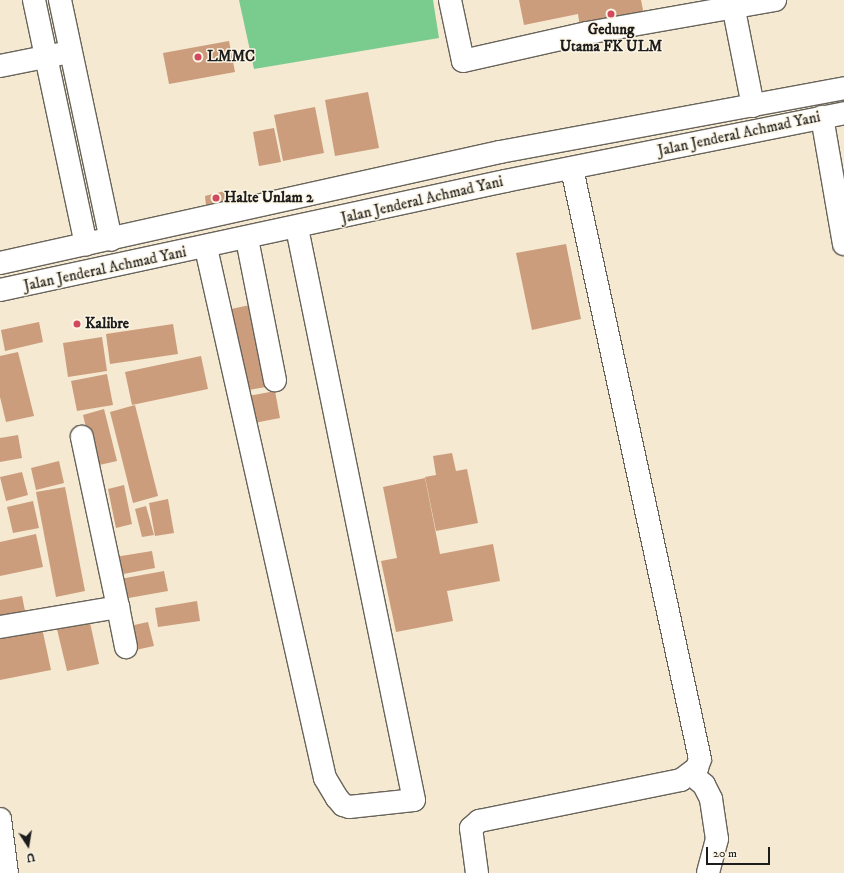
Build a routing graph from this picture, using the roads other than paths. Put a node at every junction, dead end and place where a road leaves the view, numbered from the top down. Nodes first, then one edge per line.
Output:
1 (34, 0) edge
2 (60, 0) edge
3 (450, 0) edge
4 (775, 0) edge
5 (733, 3) edge
6 (70, 52) junction
7 (46, 57) junction
8 (0, 66) edge
9 (844, 88) edge
10 (753, 106) junction
11 (844, 113) edge
12 (822, 117) junction
13 (597, 133) junction
14 (500, 152) junction
15 (601, 163) junction
16 (572, 168) junction
17 (505, 181) junction
18 (297, 228) junction
19 (247, 239) junction
20 (111, 240) junction
21 (844, 244) edge
22 (86, 245) junction
23 (206, 248) junction
24 (0, 263) edge
25 (0, 290) edge
26 (275, 380) dead end
27 (82, 437) dead end
28 (118, 607) junction
29 (0, 628) edge
30 (126, 647) dead end
31 (691, 774) junction
32 (0, 822) edge
33 (6, 873) edge
34 (477, 873) edge
35 (708, 873) edge

1 - 7 main road
2 - 6 main road
3 - 5 main road
4 - 5 main road
5 - 10 main road
6 - 7 main road
6 - 20 main road
7 - 8 main road
7 - 22 main road
9 - 10 main road, Jalan Jenderal Achmad Yani
10 - 13 main road, Jalan Jenderal Achmad Yani
11 - 12 main road, Jalan Jenderal Achmad Yani
12 - 15 main road, Jalan Jenderal Achmad Yani
12 - 21 main road
13 - 14 main road, Jalan Jenderal Achmad Yani
13 - 15 main road
14 - 17 main road
14 - 20 main road, Jalan Jenderal Achmad Yani
15 - 16 main road, Jalan Jenderal Achmad Yani
16 - 17 main road, Jalan Jenderal Achmad Yani
16 - 31 main road
17 - 18 main road, Jalan Jenderal Achmad Yani
18 - 19 main road, Jalan Jenderal Achmad Yani
18 - 23 main road
19 - 23 main road, Jalan Jenderal Achmad Yani
19 - 26 main road
20 - 22 main road, Jalan Jenderal Achmad Yani
22 - 24 main road, Jalan Jenderal Achmad Yani
23 - 25 main road, Jalan Jenderal Achmad Yani
27 - 28 main road
28 - 29 main road
28 - 30 main road
31 - 34 main road
31 - 35 main road
32 - 33 main road

